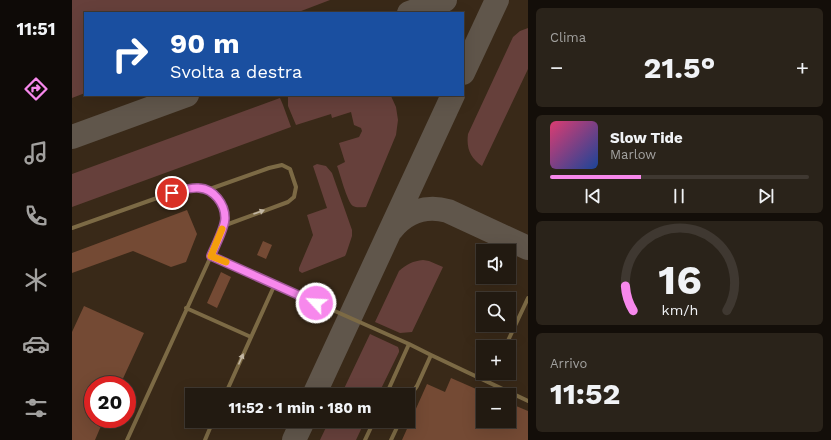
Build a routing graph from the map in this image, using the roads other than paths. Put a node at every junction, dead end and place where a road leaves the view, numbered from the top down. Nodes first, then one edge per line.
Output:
1 (207, 190) junction
2 (223, 226) junction
3 (72, 228) edge
4 (211, 256) junction
5 (275, 284) junction
6 (528, 298) edge
7 (186, 308) junction
8 (251, 337) junction
9 (508, 340) edge
10 (409, 344) junction
11 (431, 356) junction
12 (488, 382) joint
13 (228, 388) edge
14 (389, 388) edge
15 (415, 389) edge
16 (528, 400) edge
17 (210, 428) edge
18 (371, 428) edge
19 (397, 428) edge
20 (127, 440) edge
21 (205, 440) edge
22 (365, 440) edge
23 (391, 440) edge

1 - 2 lane
2 -> 1 lane
1 - 3 lane
2 - 4 lane
4 - 5 lane
4 - 7 lane
5 - 8 lane
5 - 10 lane
6 - 9 lane
7 - 8 lane
7 - 20 lane
13 -> 8 lane
10 - 11 lane
10 - 14 lane
11 - 12 lane
11 - 15 lane
12 - 16 lane
17 - 21 lane
18 - 22 lane
19 - 23 lane

